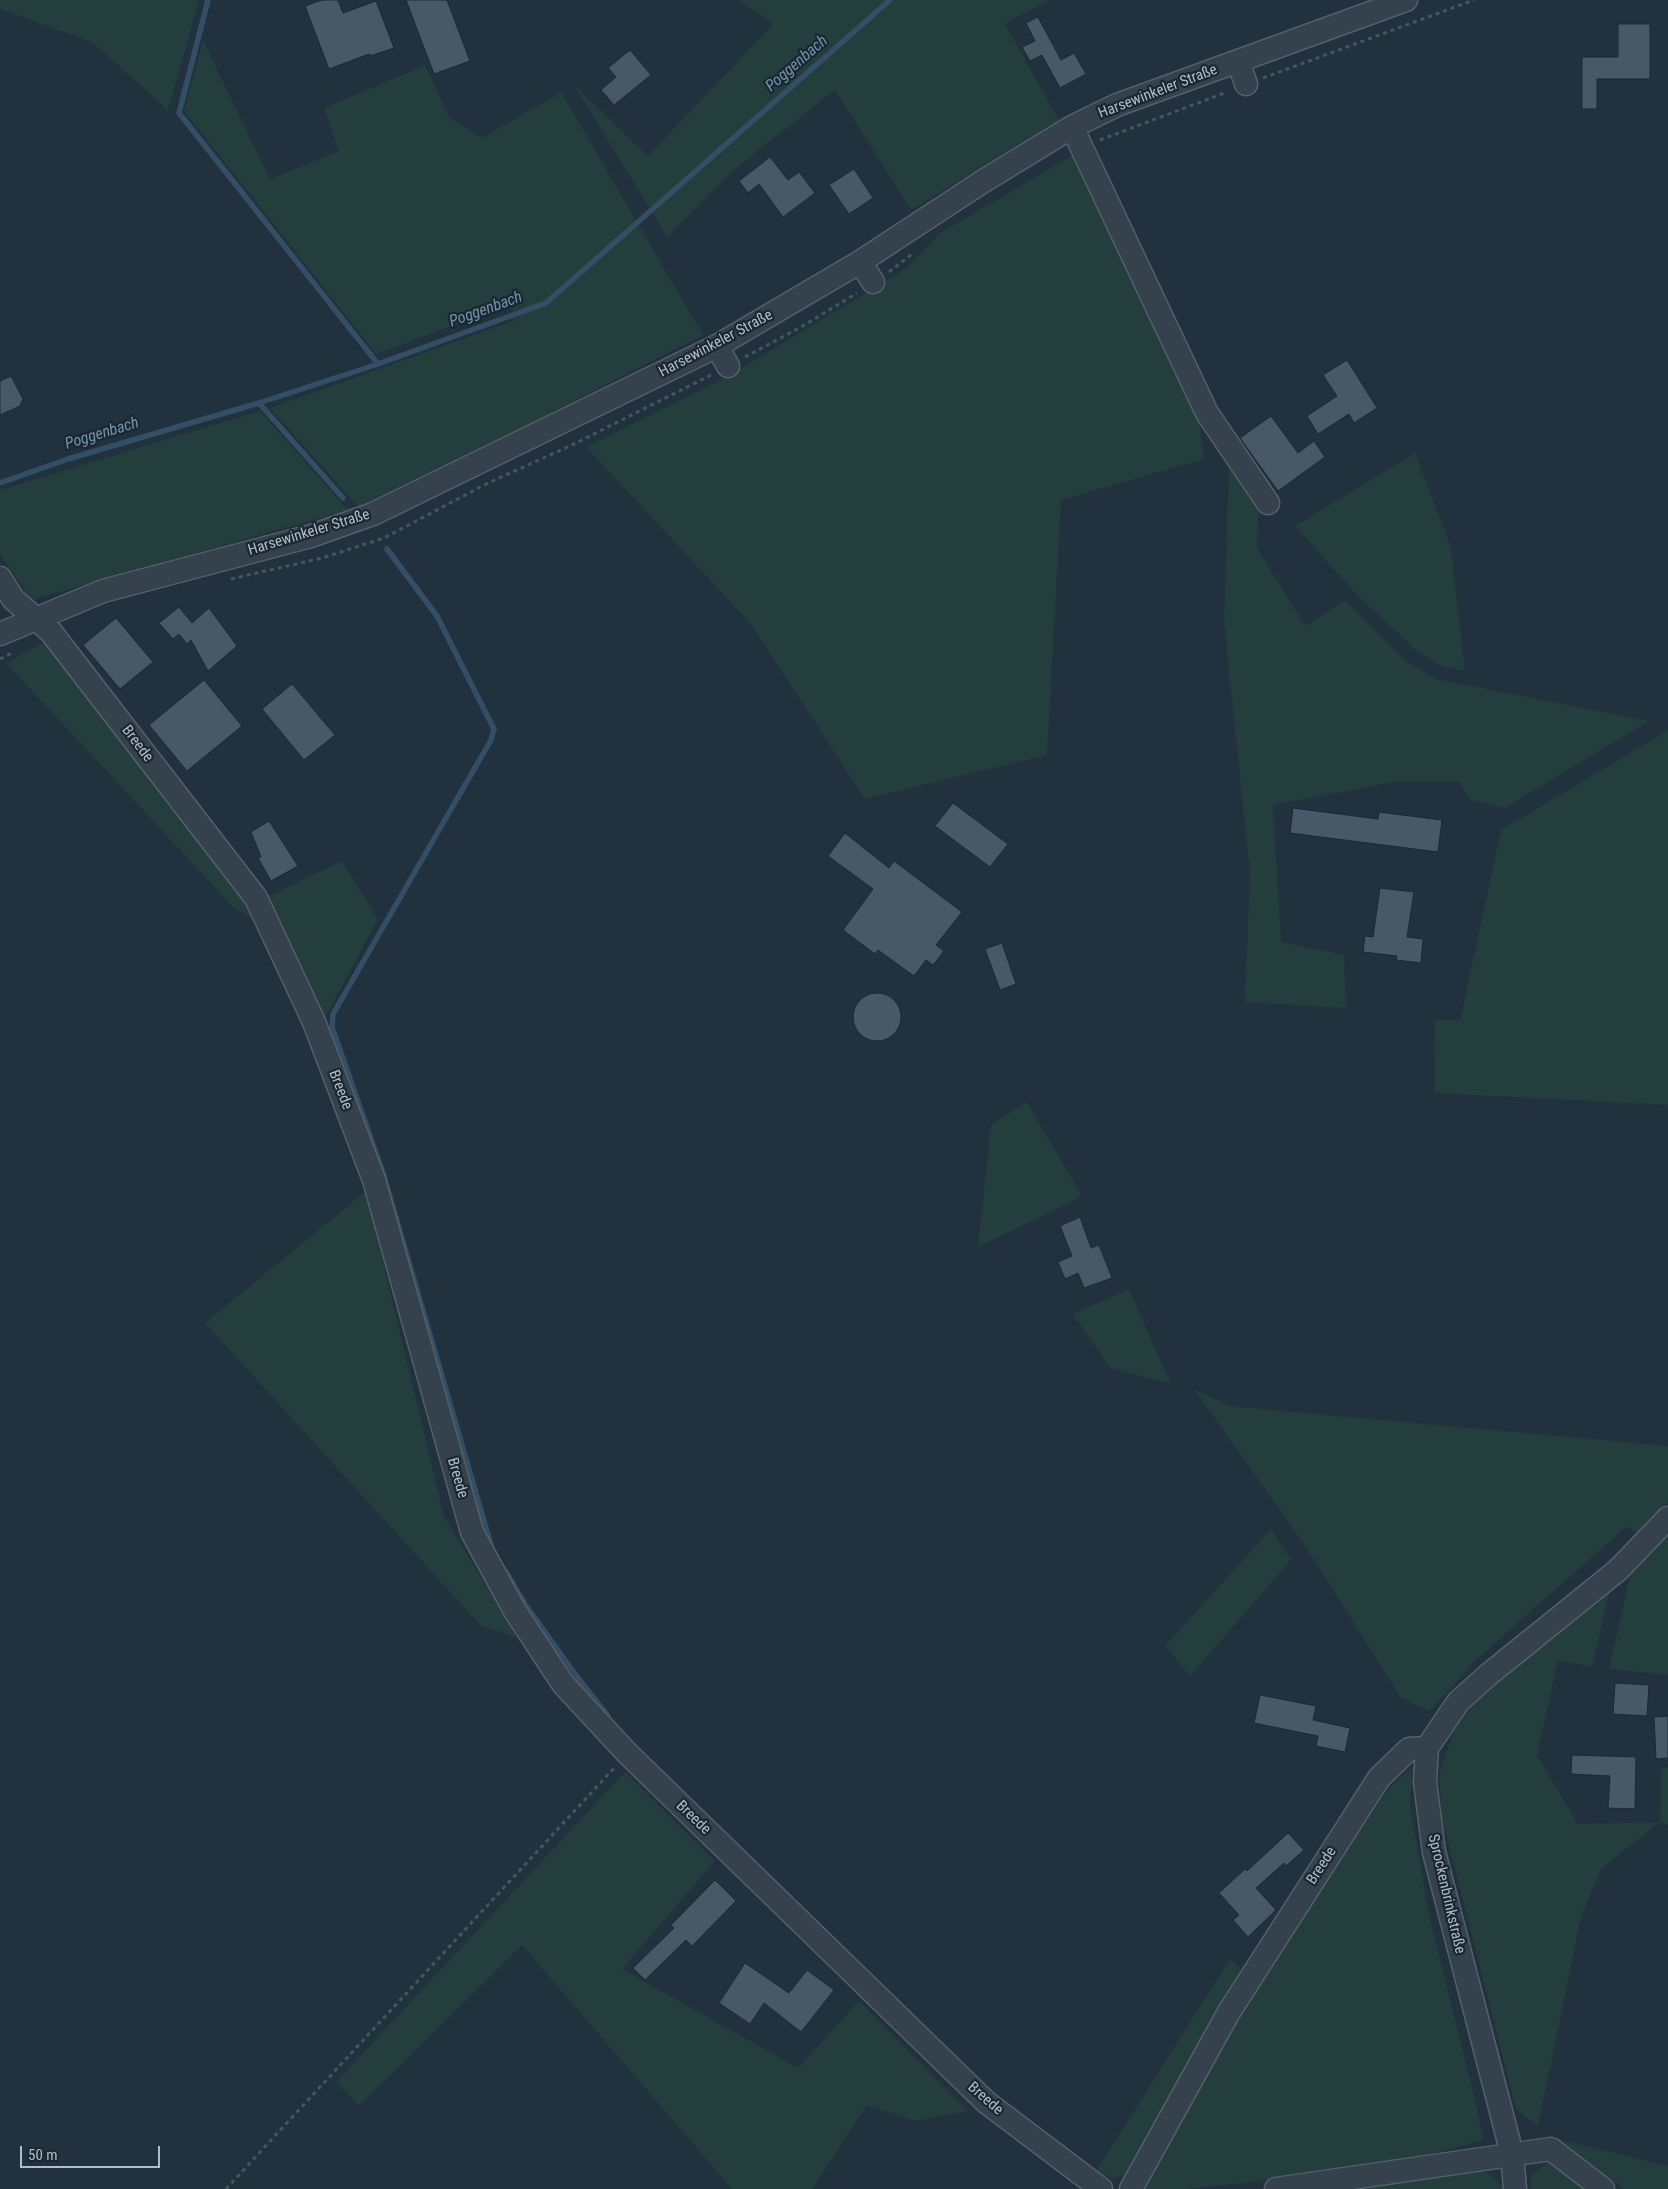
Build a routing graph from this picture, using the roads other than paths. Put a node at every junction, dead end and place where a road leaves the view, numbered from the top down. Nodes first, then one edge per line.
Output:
1 (1406, 0) edge
2 (1238, 61) junction
3 (1246, 84) dead end
4 (1072, 127) junction
5 (860, 262) junction
6 (873, 282) dead end
7 (717, 346) junction
8 (728, 366) dead end
9 (1268, 502) dead end
10 (0, 578) edge
11 (34, 619) junction
12 (0, 634) edge
13 (1668, 1518) edge
14 (1427, 1748) junction
15 (1512, 2154) junction
16 (1101, 2189) edge
17 (1131, 2189) edge
18 (1276, 2189) edge
19 (1515, 2189) edge
20 (1603, 2189) edge

1 - 2 street, Harsewinkeler Straße
2 - 3 street
2 - 4 street, Harsewinkeler Straße
4 - 5 street, Harsewinkeler Straße
4 - 9 street
5 - 6 street
5 - 7 street, Harsewinkeler Straße
7 - 8 street
7 - 11 street, Harsewinkeler Straße
10 - 11 street, Breede
11 - 12 street, Harsewinkeler Straße
11 - 16 street, Breede
13 - 14 street
14 - 15 street, Sprockenbrinkstraße
14 - 17 street, Breede
15 - 18 street
15 - 19 street, Sprockenbrinkstraße
15 - 20 street

